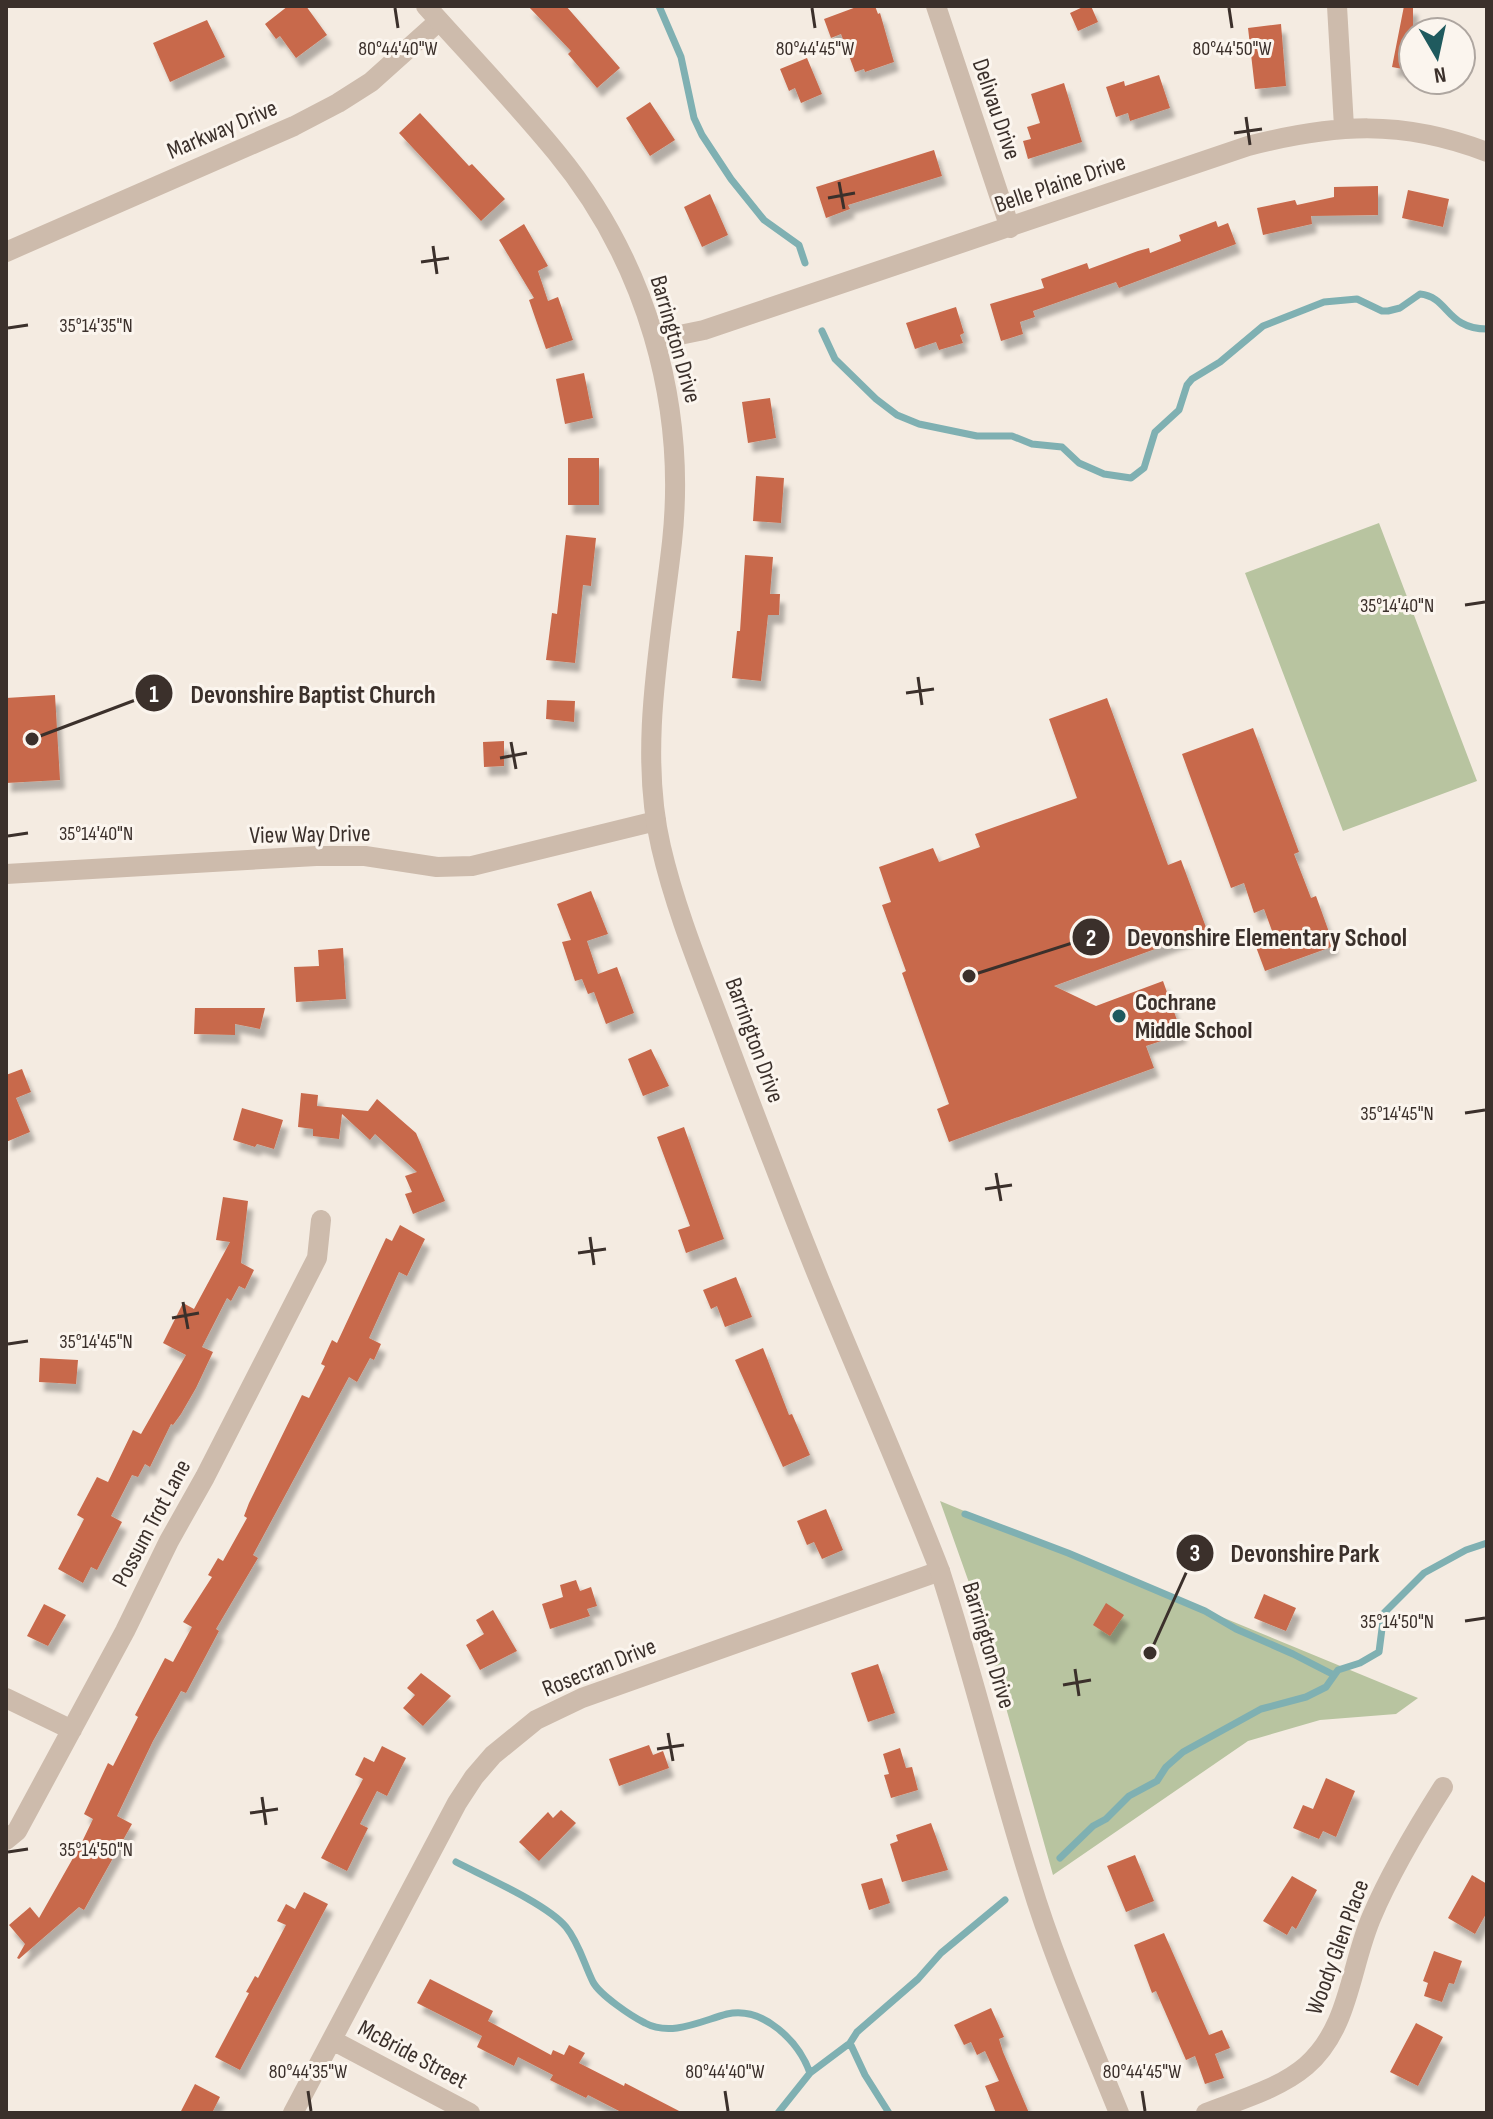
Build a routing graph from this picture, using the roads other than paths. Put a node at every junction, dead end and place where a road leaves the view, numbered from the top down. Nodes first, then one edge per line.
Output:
1 (936, 6) edge
2 (1337, 6) edge
3 (432, 14) edge
4 (1344, 127) junction
5 (1487, 152) edge
6 (1010, 228) junction
7 (6, 252) edge
8 (655, 340) junction
9 (656, 821) junction
10 (6, 874) edge
11 (321, 1220) dead end
12 (940, 1571) junction
13 (6, 1698) edge
14 (72, 1730) junction
15 (1443, 1787) dead end
16 (6, 1840) edge
17 (332, 2040) junction
18 (293, 2113) edge
19 (470, 2113) edge
20 (1119, 2113) edge
21 (1206, 2113) edge

1 - 6 street, Delivau Drive
2 - 4 street
3 - 7 street, Markway Drive
3 - 8 street, Barrington Drive
4 - 5 street, Belle Plaine Drive
4 - 6 street, Belle Plaine Drive
6 - 8 street, Belle Plaine Drive
8 - 9 street, Barrington Drive
9 - 10 street, View Way Drive
9 - 12 street, Barrington Drive
11 - 14 street, Possum Trot Lane
12 - 17 street, Rosecran Drive
12 - 20 street, Barrington Drive
13 - 14 street
14 - 16 street, Possum Trot Lane
15 - 21 street, Woody Glen Place
17 - 18 street, Rosecran Drive
17 - 19 street, McBride Street

